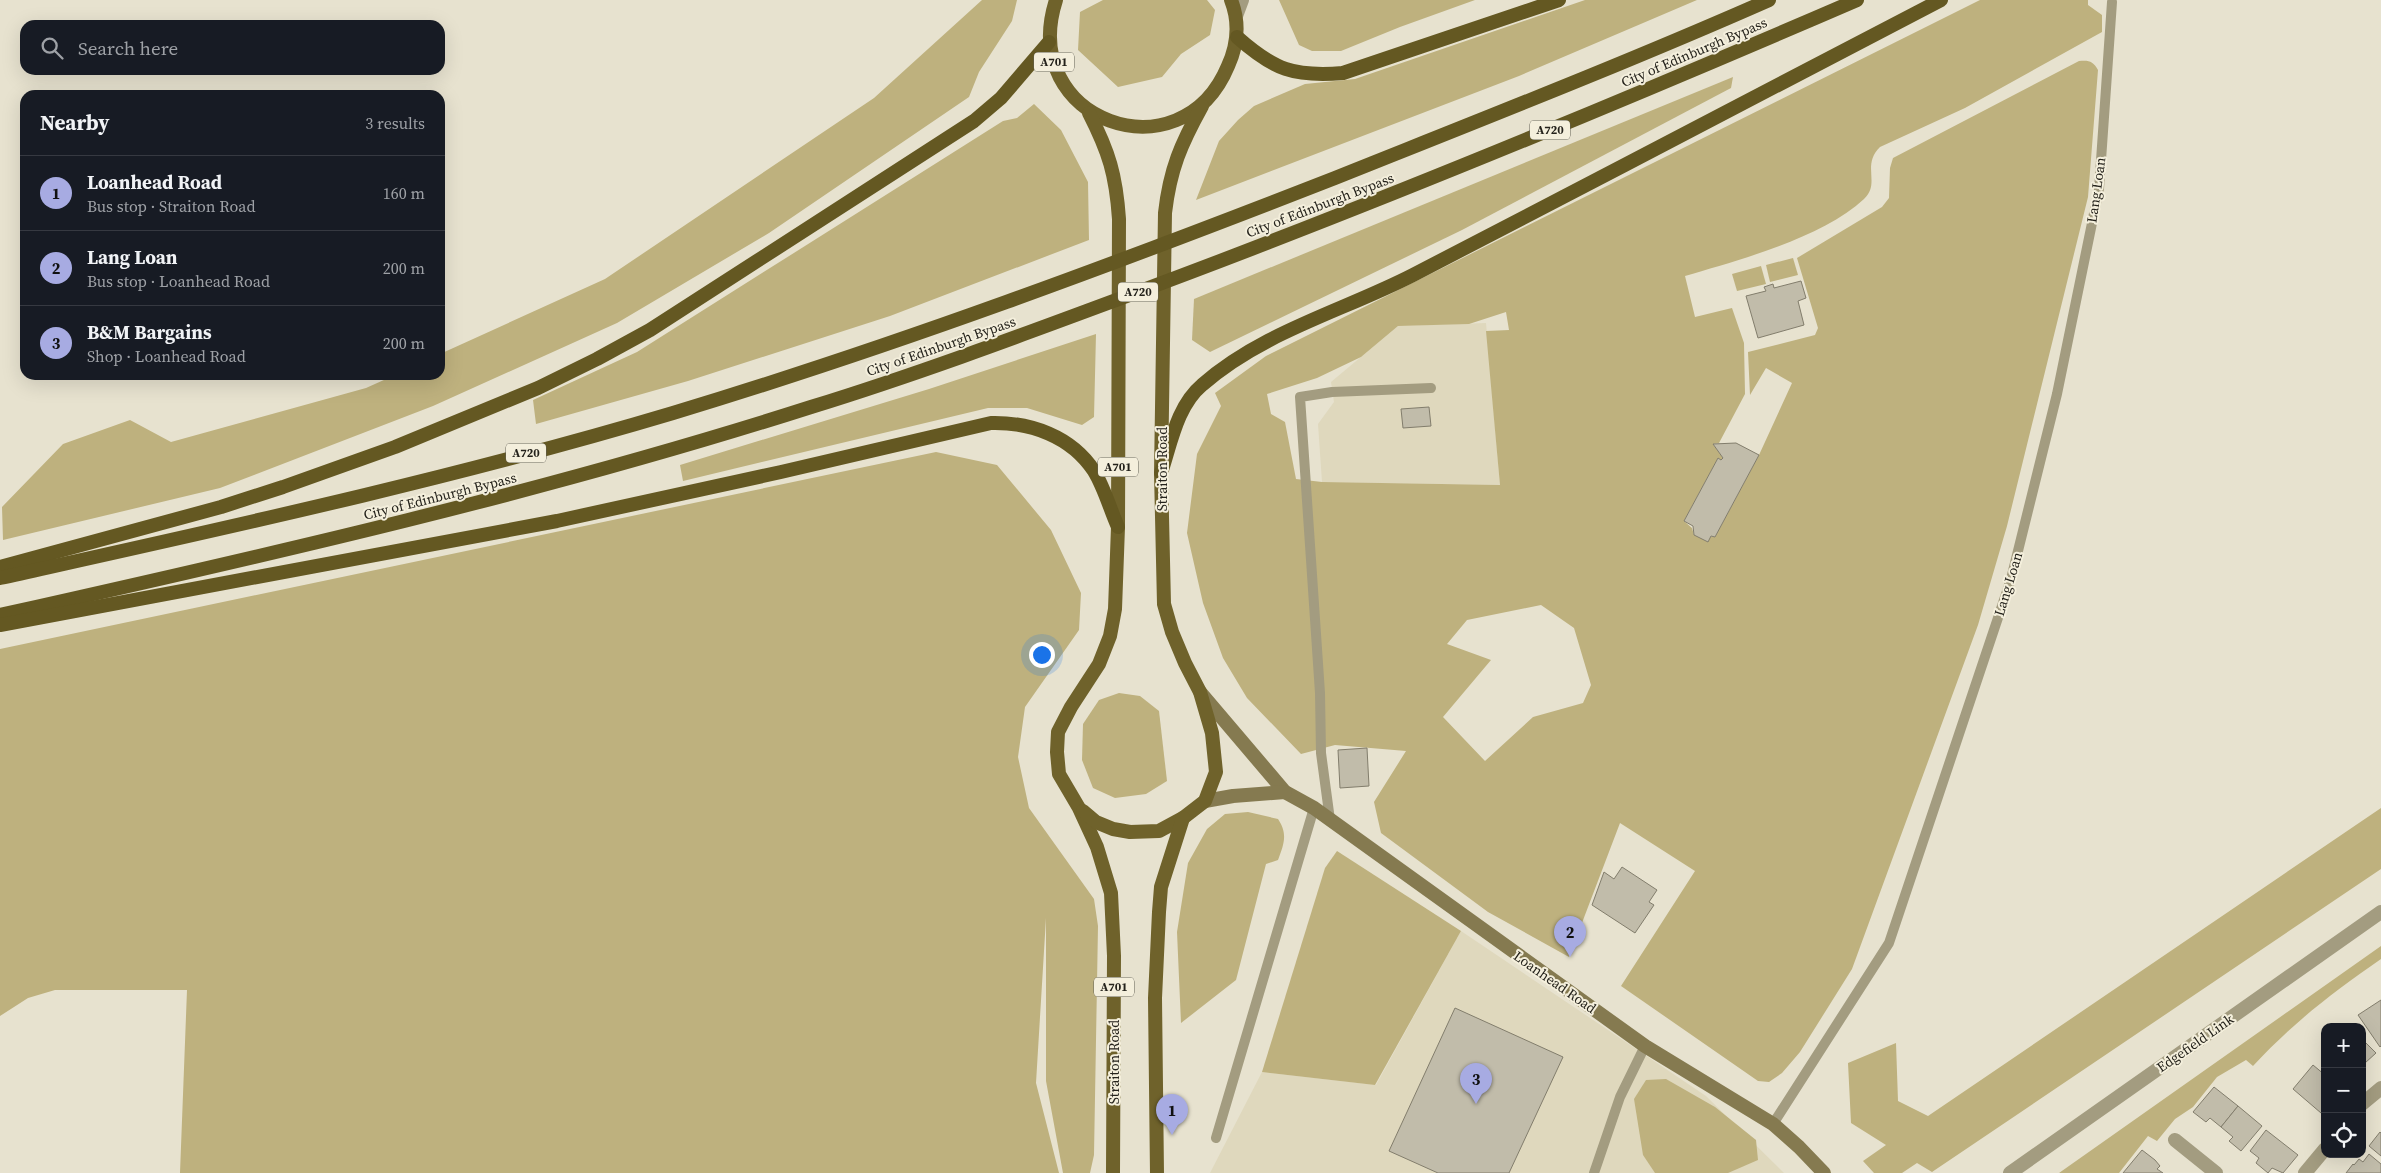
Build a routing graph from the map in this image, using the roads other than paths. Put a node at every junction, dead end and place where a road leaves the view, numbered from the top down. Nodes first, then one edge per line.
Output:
1 (1056, 0) edge
2 (1231, 0) edge
3 (1242, 0) edge
4 (1559, 0) edge
5 (1769, 0) edge
6 (1857, 0) edge
7 (1941, 0) edge
8 (2112, 2) dead end
9 (1236, 16) junction
10 (1237, 37) junction
11 (1049, 42) junction
12 (1202, 106) junction
13 (1089, 113) junction
14 (1431, 388) dead end
15 (1161, 473) junction
16 (1118, 527) junction
17 (0, 567) edge
18 (0, 578) edge
19 (0, 615) edge
20 (0, 625) edge
21 (1200, 692) junction
22 (1285, 792) junction
23 (1205, 801) junction
24 (1079, 808) junction
25 (1314, 808) junction
26 (1183, 818) junction
27 (1330, 820) junction
28 (2381, 912) edge
29 (1645, 1046) junction
30 (2381, 1088) edge
31 (2366, 1101) edge
32 (1773, 1124) junction
33 (1216, 1138) dead end
34 (2175, 1140) dead end
35 (2321, 1154) edge
36 (1113, 1173) edge
37 (1157, 1173) edge
38 (1594, 1173) edge
39 (1824, 1173) edge
40 (2010, 1173) edge
41 (2216, 1173) edge
42 (2305, 1173) edge

1 - 11 main road, A701
2 - 9 main road, A701
3 - 9 street
4 - 10 highway
5 - 18 highway, City of Edinburgh Bypass / A720
6 - 19 highway, City of Edinburgh Bypass / A720
7 - 15 highway
8 - 32 lane, Lang Loan
9 - 10 main road, A701
10 - 12 main road, A701
11 - 13 main road, A701
11 - 17 highway
12 - 13 main road, A701
12 - 15 main road, Straiton Road / A701
13 - 16 main road, Straiton Road / A701
14 - 27 lane
15 - 21 main road, Straiton Road / A701
16 - 20 highway
16 - 24 main road, Straiton Road / A701
21 - 22 main road, Loanhead Road
21 - 23 main road, Straiton Road / A701
22 - 23 main road
22 - 25 main road, Loanhead Road
23 - 26 main road, Straiton Road / A701
24 - 26 main road, Straiton Road / A701
24 - 36 main road, Straiton Road / A701
25 - 27 main road, Loanhead Road
25 - 33 lane
26 - 37 main road
27 - 29 main road, Loanhead Road
28 - 40 street, Edgefield Link
29 - 32 main road, Loanhead Road
29 - 38 lane
30 - 31 street
32 - 39 main road, Loanhead Road
34 - 41 street
35 - 42 street

